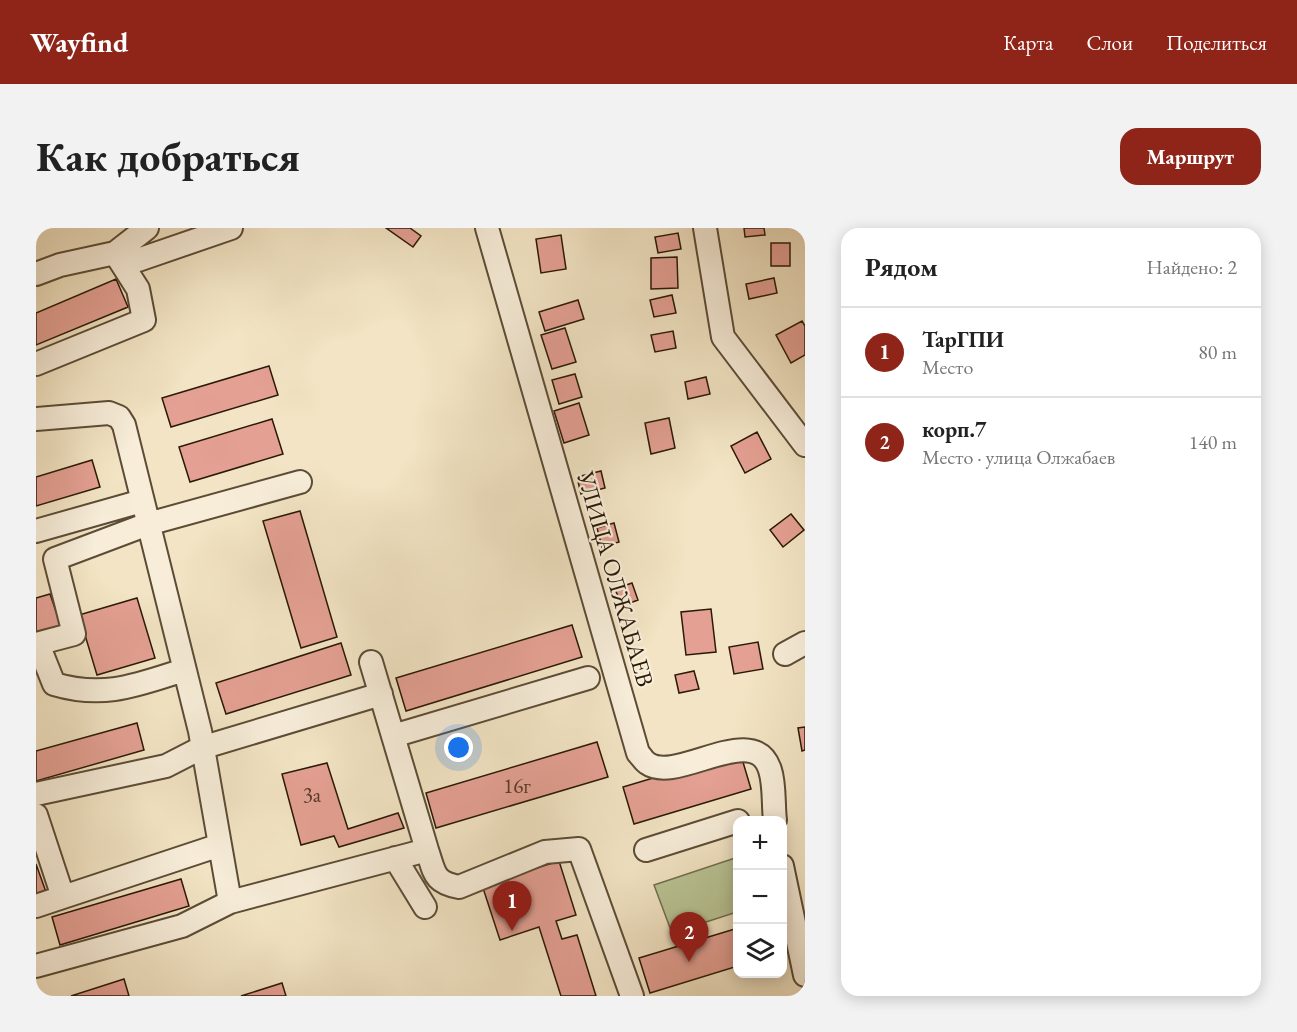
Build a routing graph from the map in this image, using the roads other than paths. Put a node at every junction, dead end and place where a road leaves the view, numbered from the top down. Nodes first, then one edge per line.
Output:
1 (147, 228) edge
2 (231, 228) edge
3 (487, 228) edge
4 (705, 228) edge
5 (115, 253) junction
6 (36, 274) edge
7 (36, 364) edge
8 (36, 419) edge
9 (805, 446) edge
10 (300, 482) dead end
11 (142, 501) junction
12 (148, 524) junction
13 (36, 531) edge
14 (805, 643) edge
15 (37, 644) edge
16 (785, 654) dead end
17 (371, 662) dead end
18 (41, 669) edge
19 (184, 670) junction
20 (588, 678) dead end
21 (381, 694) junction
22 (393, 735) junction
23 (201, 748) junction
24 (36, 794) edge
25 (36, 814) edge
26 (774, 815) edge
27 (733, 823) edge
28 (220, 845) junction
29 (427, 850) junction
30 (646, 850) dead end
31 (395, 858) junction
32 (784, 870) edge
33 (63, 897) junction
34 (230, 902) junction
35 (36, 906) edge
36 (426, 906) dead end
37 (36, 966) edge
38 (805, 975) edge
39 (632, 996) edge

1 - 5 street
2 - 5 street
3 - 26 street, УЛИЦА ОЛЖАБАЕВ
4 - 9 street
5 - 6 street
5 - 7 street
8 - 11 street
10 - 12 street
11 - 12 street
11 - 13 street
12 - 15 street
12 - 19 street
14 - 16 street
15 - 18 street
17 - 21 street
18 - 19 street
19 - 23 street
20 - 22 street
21 - 22 street
21 - 23 street
22 - 29 street
23 - 24 street
23 - 28 street
25 - 33 street
27 - 30 street
28 - 33 street
28 - 34 street
29 - 31 street
29 - 39 street
31 - 34 street
31 - 36 street
32 - 38 street
33 - 35 street
34 - 37 street

